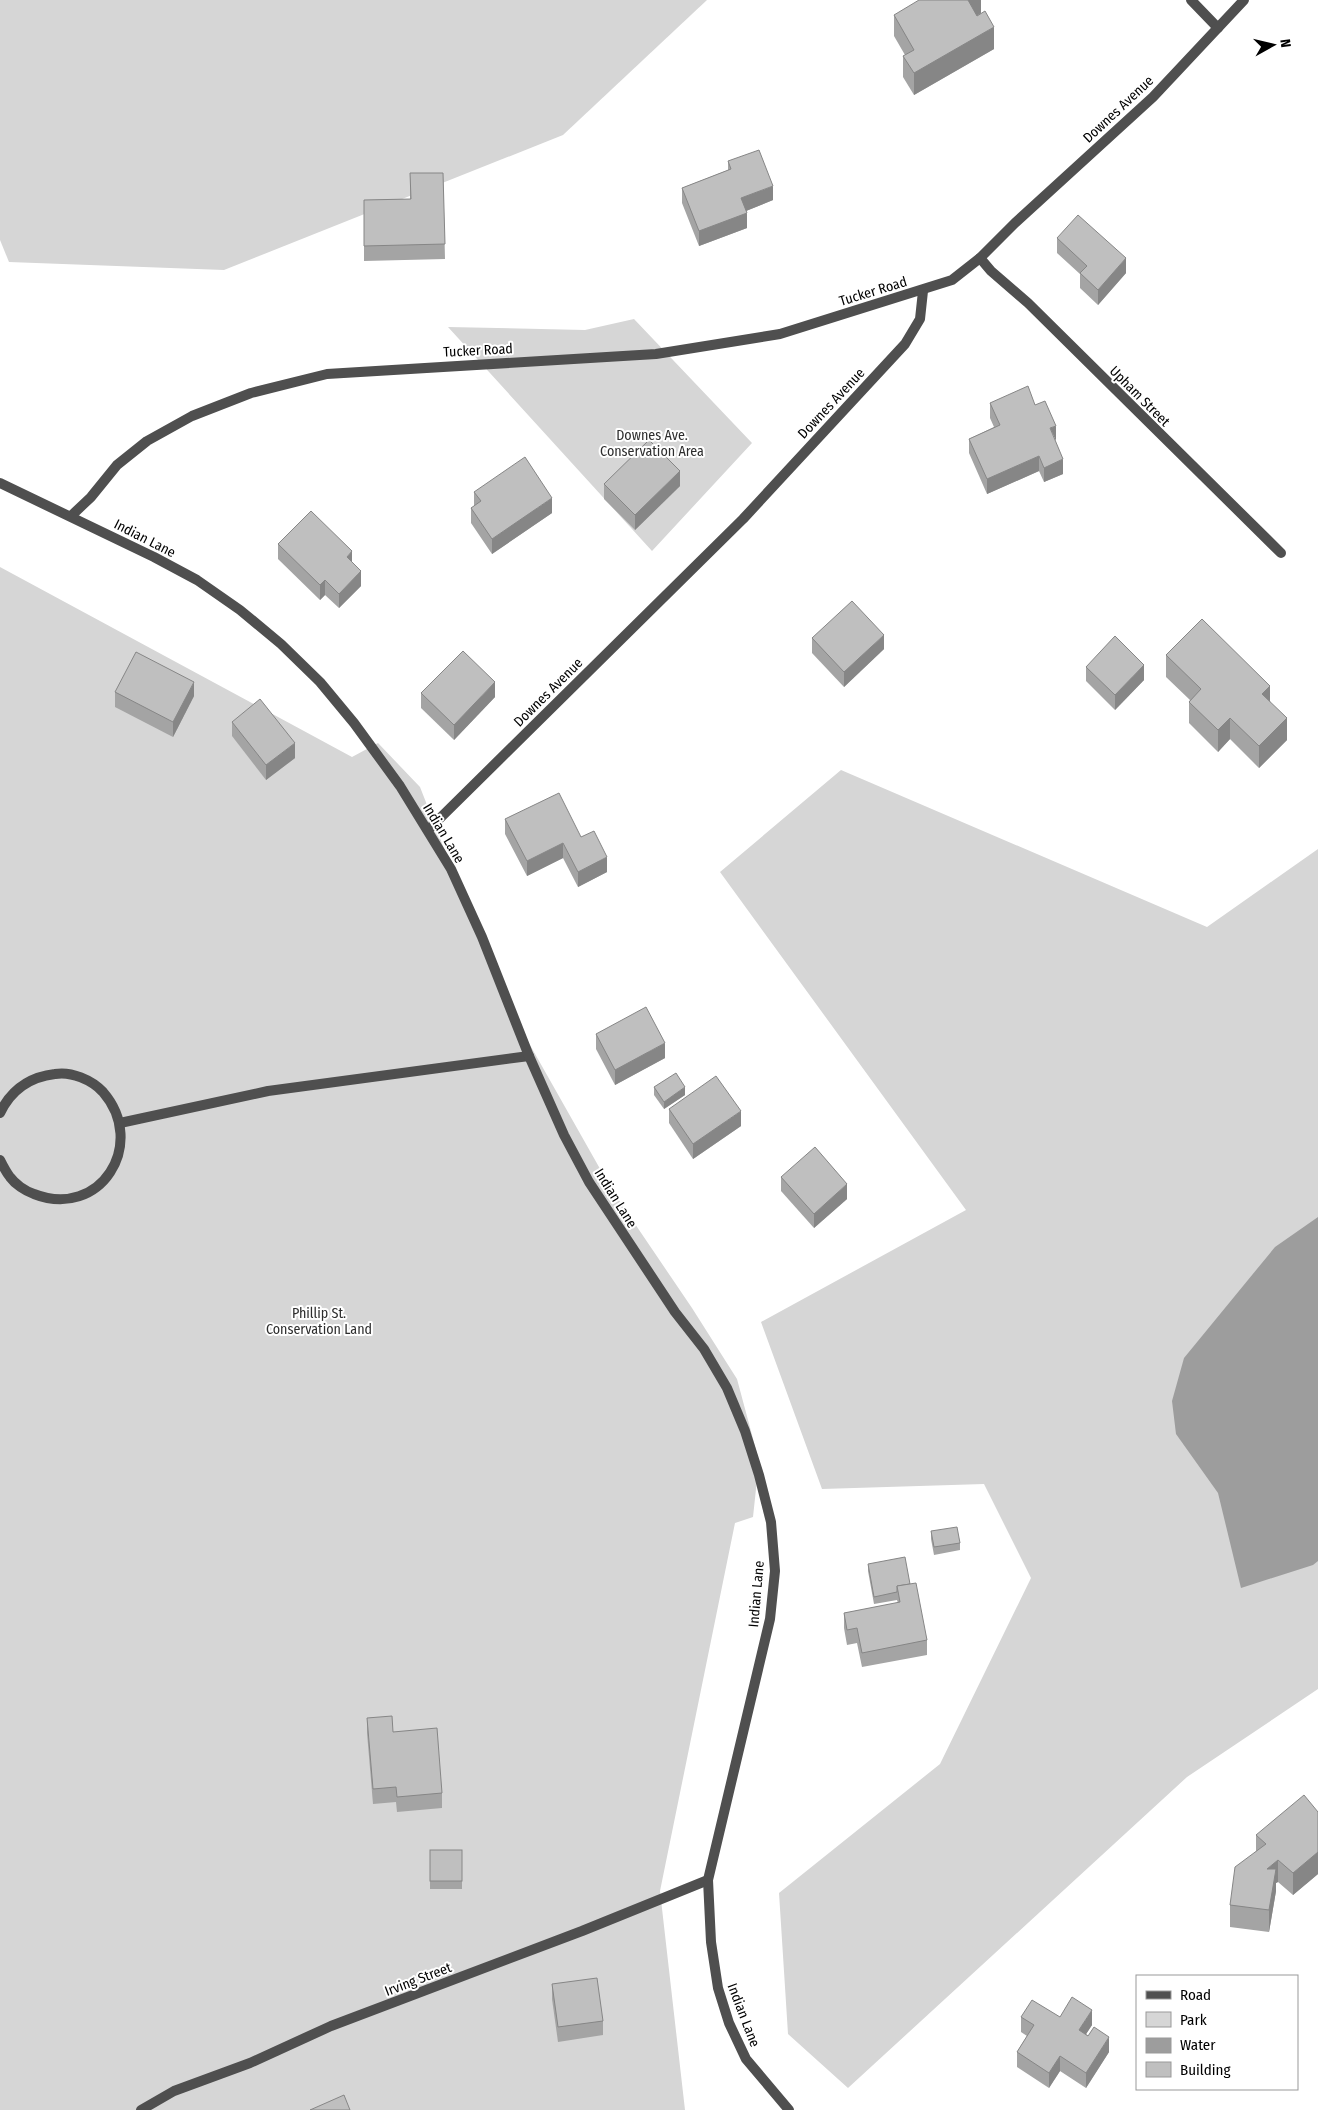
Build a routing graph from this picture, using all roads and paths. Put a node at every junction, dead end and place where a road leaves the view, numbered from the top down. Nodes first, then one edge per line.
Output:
1 (1191, 0) edge
2 (1244, 0) edge
3 (1218, 28) junction
4 (980, 258) junction
5 (923, 291) junction
6 (0, 483) edge
7 (71, 516) junction
8 (1281, 553) dead end
9 (428, 830) junction
10 (528, 1056) junction
11 (0, 1113) edge
12 (120, 1122) junction
13 (0, 1160) edge
14 (708, 1880) junction
15 (141, 2110) edge
16 (789, 2110) edge

1 - 3 street
2 - 3 street, Downes Avenue
3 - 4 street, Downes Avenue
4 - 5 street, Downes Avenue
4 - 8 street, Upham Street
5 - 7 street, Tucker Road
5 - 9 street, Downes Avenue
6 - 7 street, Indian Lane
7 - 9 street, Indian Lane
9 - 10 street, Indian Lane
10 - 12 street
10 - 14 street, Indian Lane
11 - 12 street
12 - 13 street
14 - 15 street, Irving Street
14 - 16 street, Indian Lane

